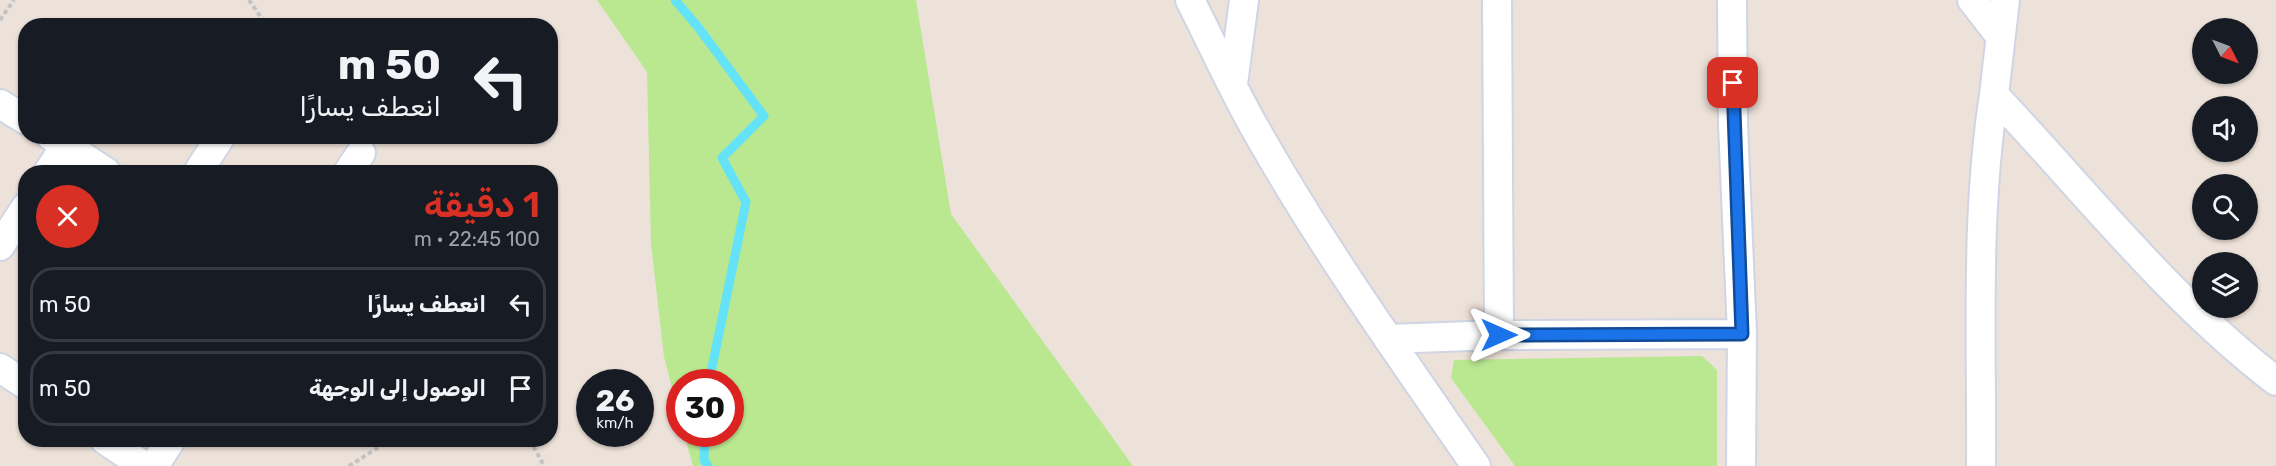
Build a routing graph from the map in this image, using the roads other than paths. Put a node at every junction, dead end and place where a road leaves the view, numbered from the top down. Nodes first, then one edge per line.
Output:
1 (1190, 0) edge
2 (1244, 0) edge
3 (1497, 0) edge
4 (1732, 0) edge
5 (1972, 0) edge
6 (2005, 0) edge
7 (2000, 36) junction
8 (1233, 84) junction
9 (1994, 95) junction
10 (0, 104) edge
11 (18, 115) edge
12 (61, 144) edge
13 (68, 144) edge
14 (217, 144) edge
15 (51, 165) edge
16 (97, 165) edge
17 (203, 165) edge
18 (18, 219) edge
19 (0, 246) edge
20 (1742, 334) junction
21 (1499, 335) junction
22 (1388, 339) junction
23 (0, 368) edge
24 (18, 380) edge
25 (2276, 381) edge
26 (116, 447) edge
27 (166, 447) edge
28 (144, 466) edge
29 (154, 466) edge
30 (1476, 466) edge
31 (1741, 466) edge
32 (1982, 466) edge

1 - 8 street
2 - 8 street
3 - 21 street
4 - 20 street
5 - 7 street
6 - 7 street
7 - 9 street
8 - 22 street
9 - 25 street
9 - 32 street
10 - 11 street
12 - 15 street
13 - 16 street
14 - 17 street
18 - 19 street
20 - 21 street
20 - 31 street
21 - 22 street
22 - 30 street
23 - 24 street
26 - 28 street
27 - 29 street

